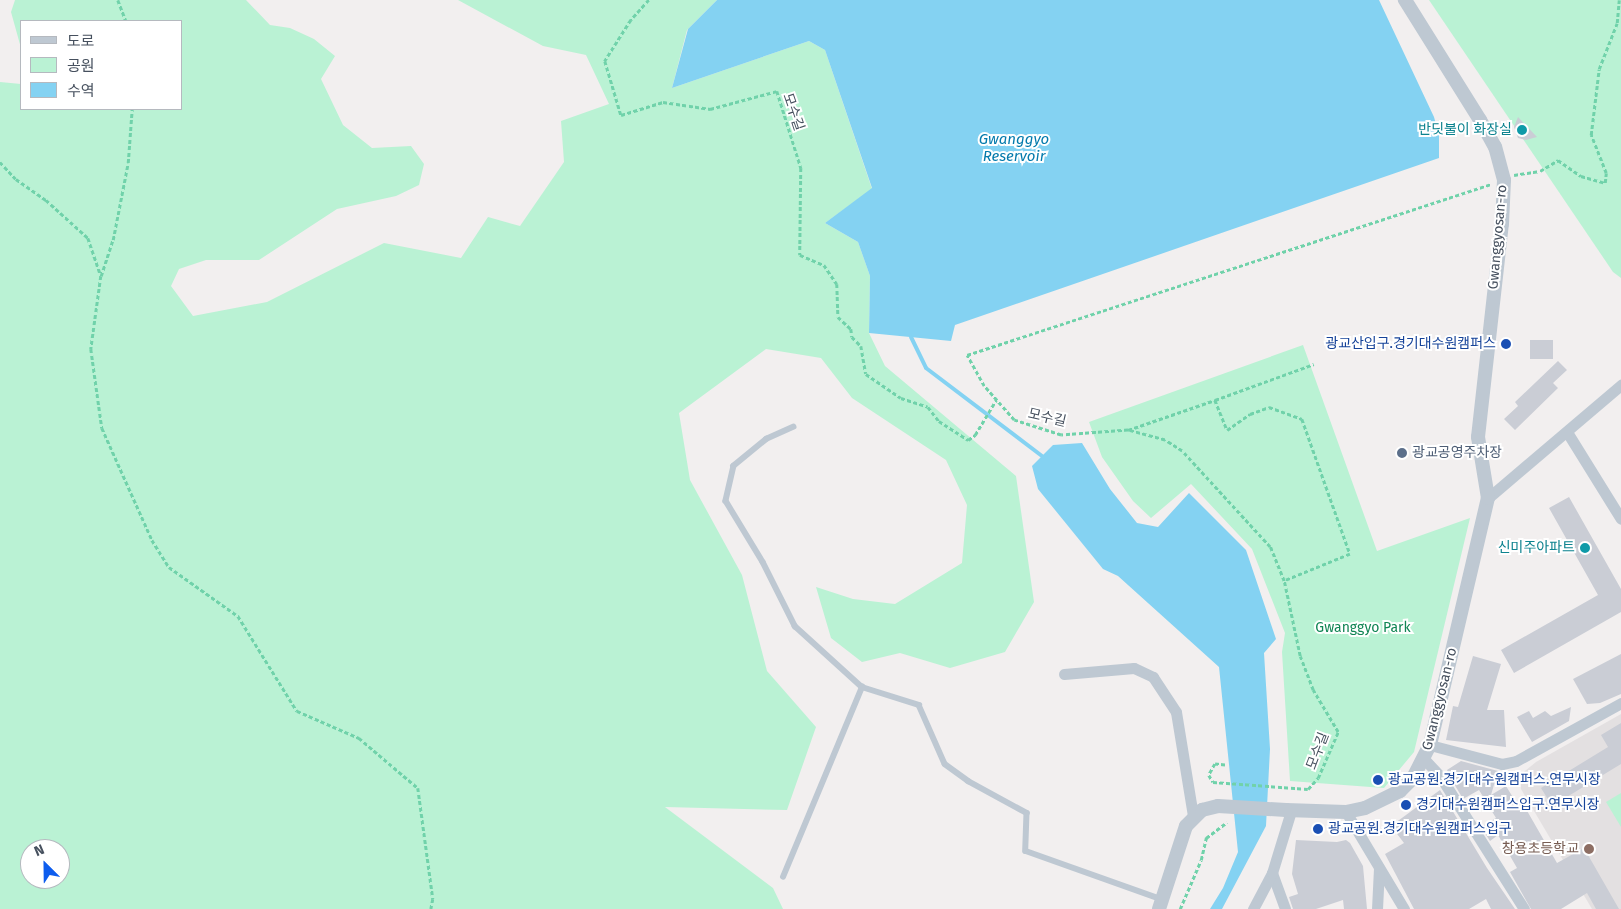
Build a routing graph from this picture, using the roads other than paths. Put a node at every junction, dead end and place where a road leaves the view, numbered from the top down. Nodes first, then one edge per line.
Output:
1 (1405, 0) edge
2 (1621, 385) edge
3 (794, 428) dead end
4 (1566, 432) junction
5 (1488, 498) junction
6 (1621, 519) edge
7 (1064, 674) dead end
8 (862, 687) junction
9 (1621, 703) edge
10 (1430, 745) junction
11 (1425, 760) junction
12 (1288, 811) junction
13 (1346, 812) junction
14 (1193, 816) junction
15 (1379, 868) junction
16 (1272, 874) junction
17 (782, 877) dead end
18 (1161, 904) edge
19 (1253, 909) edge
20 (1285, 909) edge
21 (1377, 909) edge
22 (1404, 909) edge
23 (1524, 909) edge

1 - 5 street, Gwanggyosan-ro
2 - 4 street
3 - 8 lane
4 - 5 street
4 - 6 street
5 - 10 street, Gwanggyosan-ro
7 - 14 street
8 - 17 lane
8 - 18 lane
9 - 10 street
10 - 11 street, Gwanggyosan-ro
11 - 13 street, Gwanggyosan-ro
11 - 23 street
12 - 13 street, Gwanggyosan-ro
12 - 14 street, Gwanggyosan-ro, bridge
12 - 16 street
13 - 15 street
14 - 18 street
15 - 21 street
15 - 22 street
16 - 19 street
16 - 20 street

